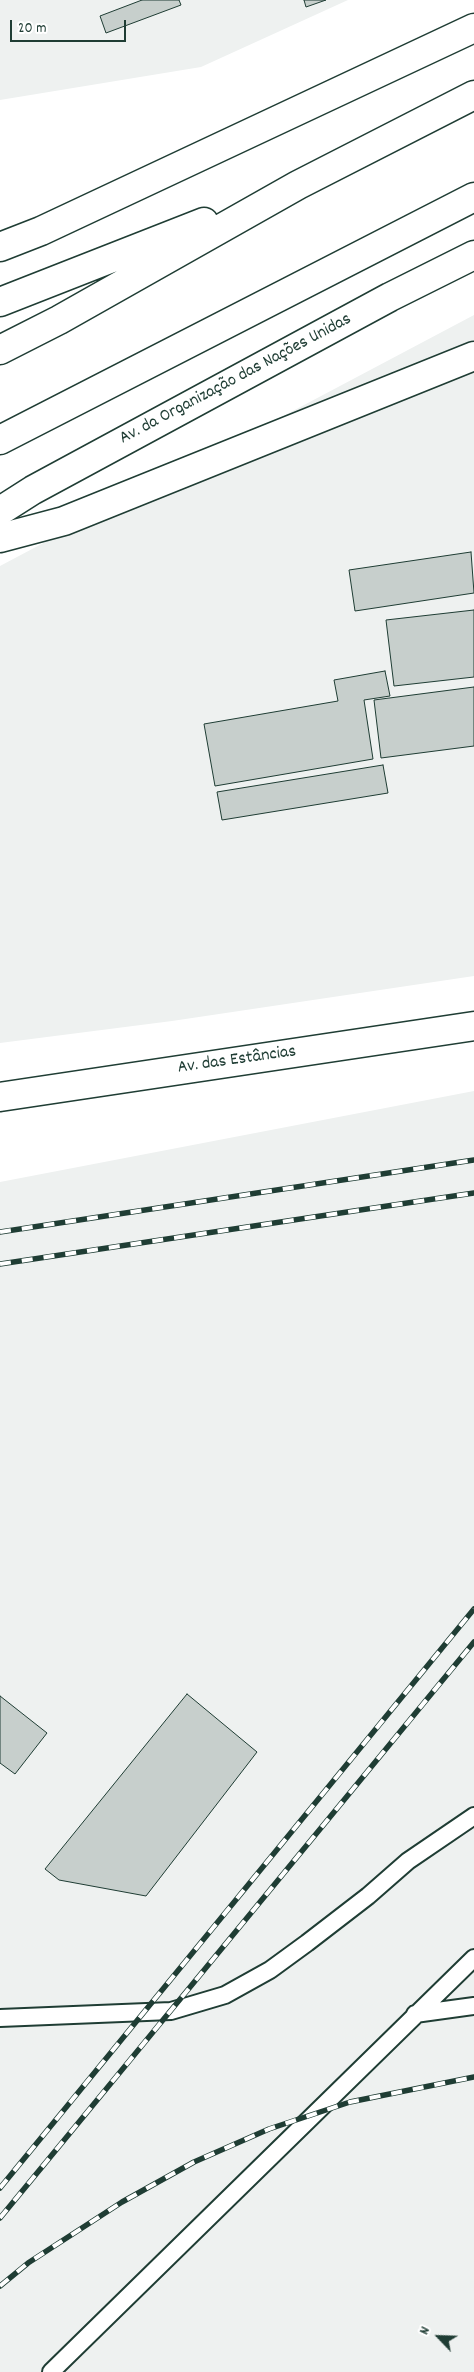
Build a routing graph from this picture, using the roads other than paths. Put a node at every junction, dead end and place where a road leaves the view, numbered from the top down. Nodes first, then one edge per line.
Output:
1 (474, 28) edge
2 (474, 95) edge
3 (298, 185) junction
4 (474, 197) edge
5 (0, 247) edge
6 (474, 255) edge
7 (0, 302) edge
8 (0, 350) edge
9 (474, 356) edge
10 (0, 440) edge
11 (0, 511) edge
12 (0, 538) edge
13 (474, 1026) edge
14 (0, 1096) edge
15 (474, 1816) edge
16 (474, 1958) edge
17 (474, 2006) edge
18 (415, 2014) junction
19 (0, 2018) edge
20 (51, 2372) edge

1 - 5 main road
2 - 3 main road
3 - 7 main road
3 - 8 main road
4 - 10 main road
6 - 11 main road, Av. da Organização das Nações Unidas
9 - 12 main road
13 - 14 main road, Av. das Estâncias
15 - 19 lane
16 - 18 lane
17 - 18 lane
18 - 20 lane

